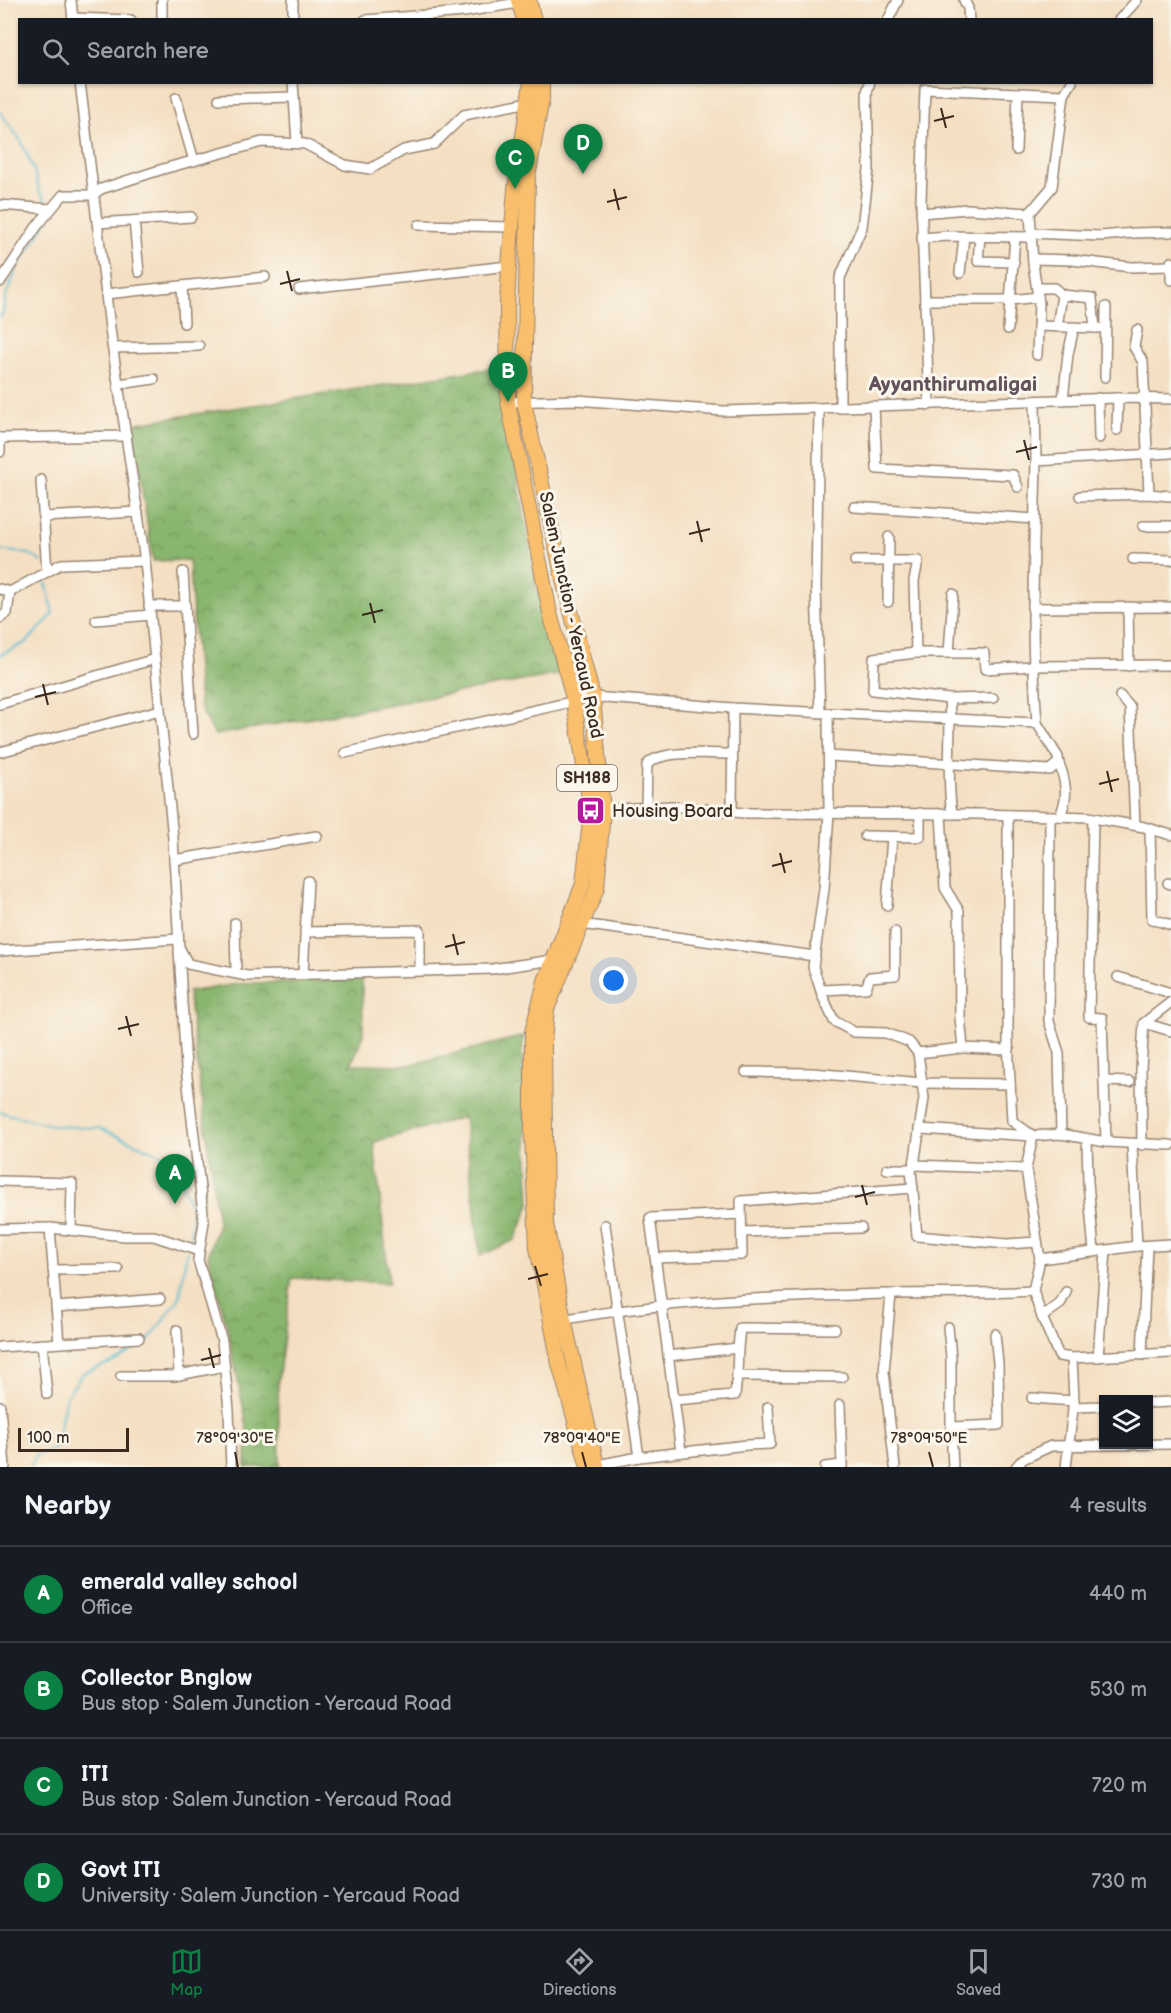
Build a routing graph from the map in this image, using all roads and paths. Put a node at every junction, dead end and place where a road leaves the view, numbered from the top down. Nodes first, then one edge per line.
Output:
1 (71, 0) edge
2 (162, 0) edge
3 (293, 0) edge
4 (898, 0) edge
5 (964, 0) edge
6 (1137, 0) edge
7 (521, 1) edge
8 (73, 18) edge
9 (162, 18) edge
10 (293, 18) edge
11 (390, 18) edge
12 (524, 18) edge
13 (533, 18) edge
14 (889, 18) edge
15 (969, 18) edge
16 (1121, 18) edge
17 (80, 84) edge
18 (293, 84) edge
19 (531, 84) edge
20 (542, 84) edge
21 (869, 84) edge
22 (1071, 84) edge
23 (968, 86) edge
24 (1018, 93) junction
25 (1064, 95) junction
26 (294, 97) junction
27 (176, 98) dead end
28 (219, 99) dead end
29 (529, 102) junction
30 (297, 143) junction
31 (1016, 150) dead end
32 (194, 160) junction
33 (93, 195) junction
34 (0, 205) edge
35 (51, 209) junction
36 (921, 213) junction
37 (1030, 213) junction
38 (191, 217) dead end
39 (134, 221) junction
40 (97, 223) junction
41 (419, 225) dead end
42 (512, 227) junction
43 (1171, 232) edge
44 (1031, 235) junction
45 (964, 237) junction
46 (980, 237) junction
47 (1015, 237) junction
48 (922, 238) junction
49 (1033, 259) junction
50 (1014, 262) junction
51 (1170, 264) edge
52 (509, 266) junction
53 (139, 272) dead end
54 (960, 273) dead end
55 (265, 277) dead end
56 (1171, 280) edge
57 (0, 282) edge
58 (182, 286) junction
59 (299, 289) dead end
60 (1038, 292) junction
61 (106, 294) junction
62 (1062, 294) junction
63 (925, 300) junction
64 (1010, 300) junction
65 (1106, 307) dead end
66 (184, 323) dead end
67 (1038, 326) junction
68 (1057, 327) junction
69 (1074, 328) junction
70 (1100, 328) junction
71 (1008, 329) dead end
72 (1137, 330) dead end
73 (199, 346) dead end
74 (113, 348) junction
75 (1037, 356) dead end
76 (1105, 377) dead end
77 (154, 379) dead end
78 (119, 384) junction
79 (1118, 398) junction
80 (1098, 399) junction
81 (1145, 399) junction
82 (1171, 399) edge
83 (1063, 400) junction
84 (1035, 401) junction
85 (508, 402) junction
86 (524, 402) junction
87 (929, 405) junction
88 (874, 407) junction
89 (819, 408) junction
90 (840, 408) junction
91 (1117, 430) dead end
92 (127, 436) junction
93 (0, 438) edge
94 (1099, 438) dead end
95 (0, 452) edge
96 (1171, 453) edge
97 (1146, 454) junction
98 (1036, 461) junction
99 (41, 480) dead end
100 (1018, 486) dead end
101 (1149, 494) junction
102 (1080, 496) dead end
103 (1170, 496) edge
104 (854, 507) dead end
105 (138, 512) junction
106 (43, 517) junction
107 (1035, 519) junction
108 (1143, 526) dead end
109 (1171, 526) edge
110 (890, 537) dead end
111 (1133, 559) dead end
112 (1171, 560) edge
113 (145, 561) junction
114 (855, 561) dead end
115 (888, 561) junction
116 (47, 572) junction
117 (183, 572) dead end
118 (0, 589) edge
119 (10, 592) junction
120 (952, 594) dead end
121 (888, 602) dead end
122 (185, 606) junction
123 (1128, 607) junction
124 (1171, 607) edge
125 (1032, 608) junction
126 (150, 611) junction
127 (0, 618) edge
128 (96, 620) dead end
129 (916, 653) junction
130 (949, 653) junction
131 (155, 659) junction
132 (1171, 665) edge
133 (1033, 666) junction
134 (1129, 666) junction
135 (1120, 696) dead end
136 (592, 697) junction
137 (993, 698) dead end
138 (949, 699) junction
139 (574, 702) junction
140 (0, 704) edge
141 (733, 708) junction
142 (160, 710) junction
143 (824, 713) junction
144 (951, 719) junction
145 (1037, 723) junction
146 (193, 734) dead end
147 (0, 752) edge
148 (345, 753) dead end
149 (732, 754) junction
150 (829, 756) junction
151 (1058, 763) junction
152 (950, 764) junction
153 (646, 807) junction
154 (597, 810) junction
155 (732, 812) junction
156 (829, 812) junction
157 (920, 813) junction
158 (941, 813) junction
159 (952, 814) junction
160 (1008, 815) junction
161 (1050, 816) junction
162 (1060, 816) junction
163 (1093, 818) junction
164 (1135, 825) junction
165 (1150, 828) junction
166 (1171, 835) edge
167 (317, 836) dead end
168 (865, 837) dead end
169 (892, 837) junction
170 (174, 860) junction
171 (308, 880) dead end
172 (887, 905) dead end
173 (236, 923) dead end
174 (581, 924) junction
175 (1171, 926) edge
176 (305, 932) junction
177 (895, 932) dead end
178 (178, 943) junction
179 (0, 951) edge
180 (815, 956) junction
181 (553, 960) junction
182 (420, 970) junction
183 (236, 973) junction
184 (303, 974) junction
185 (1118, 977) dead end
186 (821, 990) junction
187 (1171, 993) edge
188 (1171, 1002) edge
189 (1144, 1023) junction
190 (1171, 1031) edge
191 (963, 1048) junction
192 (1009, 1050) junction
193 (918, 1053) junction
194 (746, 1072) dead end
195 (1104, 1082) junction
196 (1130, 1082) dead end
197 (922, 1083) junction
198 (1010, 1084) junction
199 (919, 1129) junction
200 (1061, 1134) junction
201 (1033, 1136) junction
202 (1087, 1139) junction
203 (1106, 1142) junction
204 (1137, 1145) junction
205 (1171, 1145) edge
206 (913, 1167) junction
207 (887, 1169) dead end
208 (1026, 1169) junction
209 (0, 1181) edge
210 (913, 1188) junction
211 (741, 1214) junction
212 (605, 1225) dead end
213 (50, 1228) junction
214 (861, 1228) dead end
215 (0, 1229) edge
216 (71, 1230) junction
217 (742, 1232) junction
218 (1037, 1242) junction
219 (1171, 1244) edge
220 (1142, 1246) junction
221 (199, 1251) junction
222 (1106, 1251) junction
223 (1094, 1252) junction
224 (656, 1258) junction
225 (1040, 1259) junction
226 (118, 1269) dead end
227 (53, 1270) junction
228 (1033, 1291) junction
229 (1066, 1292) dead end
230 (891, 1294) junction
231 (160, 1299) dead end
232 (662, 1305) junction
233 (56, 1306) junction
234 (617, 1310) junction
235 (1042, 1317) junction
236 (558, 1321) junction
237 (948, 1327) dead end
238 (836, 1329) dead end
239 (177, 1330) dead end
240 (995, 1334) dead end
241 (139, 1338) dead end
242 (59, 1343) junction
243 (42, 1344) junction
244 (0, 1347) edge
245 (738, 1348) junction
246 (1171, 1353) edge
247 (1142, 1355) junction
248 (668, 1356) junction
249 (1098, 1357) junction
250 (1072, 1358) junction
251 (224, 1366) junction
252 (179, 1375) junction
253 (121, 1376) dead end
254 (737, 1376) junction
255 (842, 1377) dead end
256 (47, 1394) dead end
257 (1032, 1398) dead end
258 (674, 1400) junction
259 (1171, 1402) edge
260 (1153, 1403) edge
261 (1074, 1404) junction
262 (840, 1405) dead end
263 (0, 1406) edge
264 (1099, 1406) edge
265 (768, 1407) dead end
266 (951, 1427) junction
267 (1171, 1444) edge
268 (1068, 1447) junction
269 (681, 1452) junction
270 (639, 1457) junction
271 (593, 1466) edge
272 (842, 1466) edge
273 (5, 1467) edge
274 (231, 1467) edge
275 (825, 1467) edge
276 (895, 1467) edge
277 (953, 1467) edge
278 (1016, 1467) edge
279 (1066, 1467) edge

1 - 8 street
2 - 9 street
3 - 10 street
4 - 14 street
5 - 15 street
6 - 16 street
7 - 11 street
7 - 12 main road
7 - 13 main road
17 - 33 street
18 - 26 street
19 - 29 main road, Salem Junction - Yercaud Road / SH188
20 - 86 main road, SH188
21 - 90 street
22 - 25 street
23 - 24 street
23 - 36 street
24 - 25 street
24 - 31 street
25 - 37 street
26 - 28 street
26 - 30 street
27 - 32 street
29 - 30 street
29 - 42 main road, Salem Junction - Yercaud Road / SH188
30 - 32 street
32 - 33 street
33 - 35 street
33 - 40 street
34 - 35 street
35 - 57 street
36 - 37 street
36 - 48 street
37 - 44 street
38 - 39 street
39 - 40 street
39 - 53 street
40 - 61 street
41 - 42 street
42 - 52 main road, Salem Junction - Yercaud Road / SH188
43 - 44 street
44 - 47 street
44 - 49 street
45 - 46 street
45 - 48 street
45 - 54 street
46 - 47 street
46 - 50 street
47 - 50 street
48 - 63 street
49 - 51 street
49 - 60 street
50 - 64 street
51 - 56 street
52 - 59 street
52 - 85 main road, Salem Junction - Yercaud Road / SH188
55 - 58 street
58 - 61 street
58 - 66 street
60 - 62 street
60 - 64 street
60 - 67 street
61 - 74 street
62 - 68 street
62 - 70 street
63 - 64 street
63 - 87 street
64 - 71 street
65 - 70 street
67 - 68 street
67 - 75 street
68 - 69 street
69 - 70 street
69 - 83 street
70 - 76 street
72 - 81 street
73 - 74 street
74 - 78 street
77 - 78 street
78 - 92 street
79 - 80 street
79 - 81 street
79 - 91 street
80 - 83 street
80 - 94 street
81 - 82 street
81 - 97 street
83 - 84 street
84 - 87 street
84 - 98 street
85 - 86 street
85 - 139 main road, Salem Junction - Yercaud Road / SH188
86 - 89 street
86 - 136 main road, SH188
87 - 88 street
88 - 90 street
88 - 100 street
89 - 90 street
89 - 143 street
92 - 93 street
92 - 105 street
93 - 95 street
96 - 97 street
97 - 98 street
97 - 101 street
98 - 107 street
99 - 106 street
101 - 102 street
101 - 103 street
104 - 107 street
105 - 106 street
105 - 113 street
106 - 116 street
107 - 125 street
108 - 109 street
110 - 115 street
111 - 112 street
113 - 116 street
113 - 126 street
114 - 115 street
115 - 121 street
115 - 129 street
116 - 119 street
117 - 122 street
118 - 119 street
119 - 127 street
120 - 130 street
122 - 126 street
122 - 146 street
123 - 124 street
123 - 125 street
123 - 134 street
125 - 133 street
126 - 128 street
126 - 131 street
129 - 130 street
129 - 138 street
130 - 133 street
131 - 140 street
131 - 142 street
132 - 134 street
133 - 134 street
133 - 145 street
135 - 164 street
136 - 139 street
136 - 141 street
136 - 154 main road, SH188
137 - 138 street
138 - 144 street
139 - 148 street
139 - 154 main road, Salem Junction - Yercaud Road / SH188
141 - 143 street
141 - 149 street
142 - 147 street
142 - 170 street
143 - 144 street
143 - 150 street
144 - 145 street
144 - 152 street
145 - 151 street
149 - 153 street
149 - 155 street
150 - 152 street
150 - 156 street
151 - 152 street
151 - 162 street
152 - 159 street
153 - 154 street
153 - 155 street
154 - 174 main road, SH188
154 - 181 main road, Salem Junction - Yercaud Road / SH188
155 - 156 street
156 - 157 street
156 - 180 street
157 - 158 street
157 - 169 street
158 - 159 street
158 - 191 street
159 - 160 street
160 - 161 street
160 - 192 street
161 - 162 street
161 - 200 street
162 - 163 street
163 - 164 street
163 - 195 street
164 - 165 street
165 - 166 street
165 - 175 street
167 - 170 street
168 - 169 street
169 - 172 street
170 - 178 street
171 - 176 street
173 - 183 street
174 - 180 street
174 - 236 main road, SH188
176 - 182 street
176 - 184 street
177 - 186 street
178 - 179 street
178 - 183 street
178 - 221 street
180 - 186 street
181 - 182 street
181 - 236 main road, Salem Junction - Yercaud Road / SH188
182 - 184 street
183 - 184 street
185 - 187 street
186 - 193 street
188 - 189 street
189 - 190 street
189 - 204 street
191 - 192 street
191 - 193 street
192 - 198 street
193 - 197 street
194 - 197 street
195 - 196 street
195 - 203 street
197 - 198 street
197 - 199 street
198 - 201 street
199 - 201 street
199 - 206 street
200 - 201 street
200 - 202 street
201 - 208 street
202 - 203 street
202 - 223 street
203 - 204 street
204 - 205 street
204 - 220 street
206 - 207 street
206 - 208 street
206 - 210 street
208 - 218 street
209 - 216 street
210 - 211 street
210 - 218 street
211 - 217 street
211 - 224 street
212 - 234 street
213 - 215 street
213 - 216 street
213 - 227 street
214 - 217 street
216 - 221 street
217 - 224 street
218 - 225 street
219 - 220 street
220 - 222 street
220 - 247 street
221 - 251 street
222 - 223 street
222 - 249 street
223 - 225 street
224 - 232 street
225 - 228 street
226 - 227 street
227 - 233 street
228 - 230 street
228 - 235 street
229 - 235 street
230 - 232 street
230 - 276 street
231 - 233 street
232 - 234 street
232 - 248 street
233 - 242 street
234 - 236 street
234 - 270 street
235 - 250 street
236 - 271 main road, SH188
237 - 266 street
238 - 245 street
239 - 252 street
240 - 266 street
241 - 242 street
242 - 243 street
243 - 244 street
243 - 256 street
245 - 248 street
245 - 254 street
246 - 247 street
247 - 249 street
248 - 258 street
249 - 250 street
250 - 261 street
251 - 252 street
251 - 274 street
252 - 253 street
254 - 255 street
254 - 258 street
257 - 261 street
258 - 269 street
259 - 260 street
261 - 264 street
261 - 268 street
262 - 272 street
263 - 273 street
265 - 269 street
266 - 277 street
267 - 268 street
268 - 278 street
268 - 279 street
269 - 270 street
270 - 271 street
272 - 275 street

